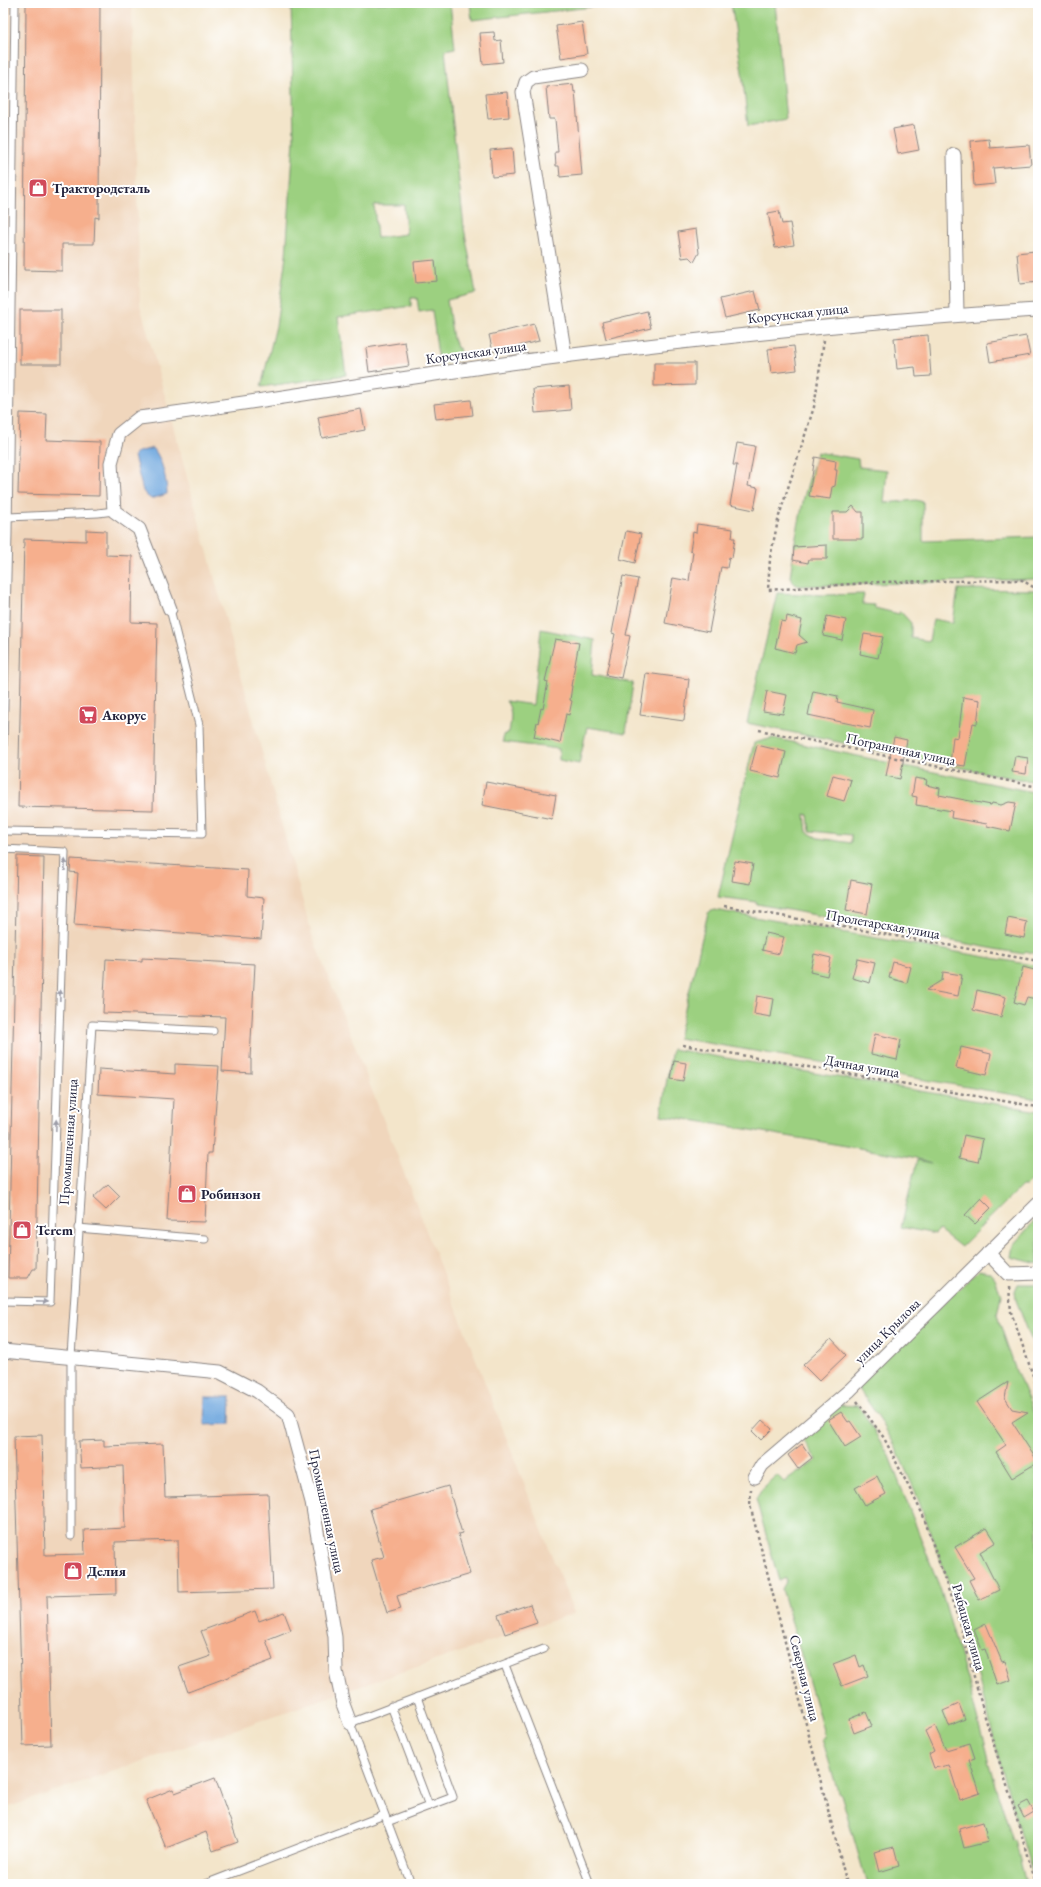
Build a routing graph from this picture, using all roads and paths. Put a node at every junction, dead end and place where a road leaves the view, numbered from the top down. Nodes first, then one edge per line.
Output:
1 (15, 3) edge
2 (582, 70) dead end
3 (954, 155) dead end
4 (1038, 310) edge
5 (957, 315) junction
6 (826, 327) junction
7 (565, 356) junction
8 (114, 511) junction
9 (8, 517) junction
10 (6, 532) edge
11 (1038, 590) edge
12 (170, 609) joint
13 (3, 713) edge
14 (759, 730) dead end
15 (3, 747) edge
16 (1038, 788) edge
17 (3, 832) edge
18 (3, 849) edge
19 (724, 906) dead end
20 (1038, 961) edge
21 (213, 1030) dead end
22 (683, 1045) dead end
23 (1038, 1107) edge
24 (1038, 1204) edge
25 (78, 1228) junction
26 (205, 1239) dead end
27 (988, 1253) junction
28 (1038, 1273) edge
29 (1008, 1274) junction
30 (3, 1301) edge
31 (3, 1351) edge
32 (71, 1357) junction
33 (850, 1390) junction
34 (1038, 1390) edge
35 (755, 1478) joint
36 (71, 1536) dead end
37 (544, 1649) dead end
38 (505, 1665) junction
39 (417, 1697) junction
40 (391, 1706) junction
41 (350, 1723) junction
42 (429, 1806) junction
43 (384, 1815) junction
44 (387, 1822) junction
45 (205, 1884) edge
46 (411, 1884) edge
47 (590, 1884) edge
48 (847, 1884) edge
49 (1035, 1884) edge

1 - 9 lane
2 - 7 street
3 - 5 street
4 - 5 street, Корсунская улица
5 - 6 street, Корсунская улица
6 - 7 street, Корсунская улица
6 - 11 path
7 - 8 street, Корсунская улица
8 - 9 lane
8 - 12 street
9 - 10 lane
10 - 13 lane
12 - 17 lane
13 - 15 lane
14 - 16 path, Пограничная улица
30 -> 18 lane
19 - 20 path, Пролетарская улица
21 - 25 lane, Промышленная улица
22 - 23 path, Дачная улица
24 - 27 street, улица Крылова
25 - 26 lane
25 - 32 lane, Промышленная улица
27 - 29 street
27 - 33 street, улица Крылова
28 - 29 street
29 - 34 path
31 - 32 street, Промышленная улица
32 - 36 lane
32 - 41 street, Промышленная улица
33 - 35 street, улица Крылова
33 - 49 path, Рыбацкая улица
35 - 48 path, Северная улица
37 - 38 lane
38 - 39 lane
38 - 47 lane
39 - 40 lane
39 - 42 lane
40 - 41 lane
40 - 42 lane
41 - 43 lane
42 - 44 lane
43 - 44 lane
43 - 45 lane
44 - 46 lane

